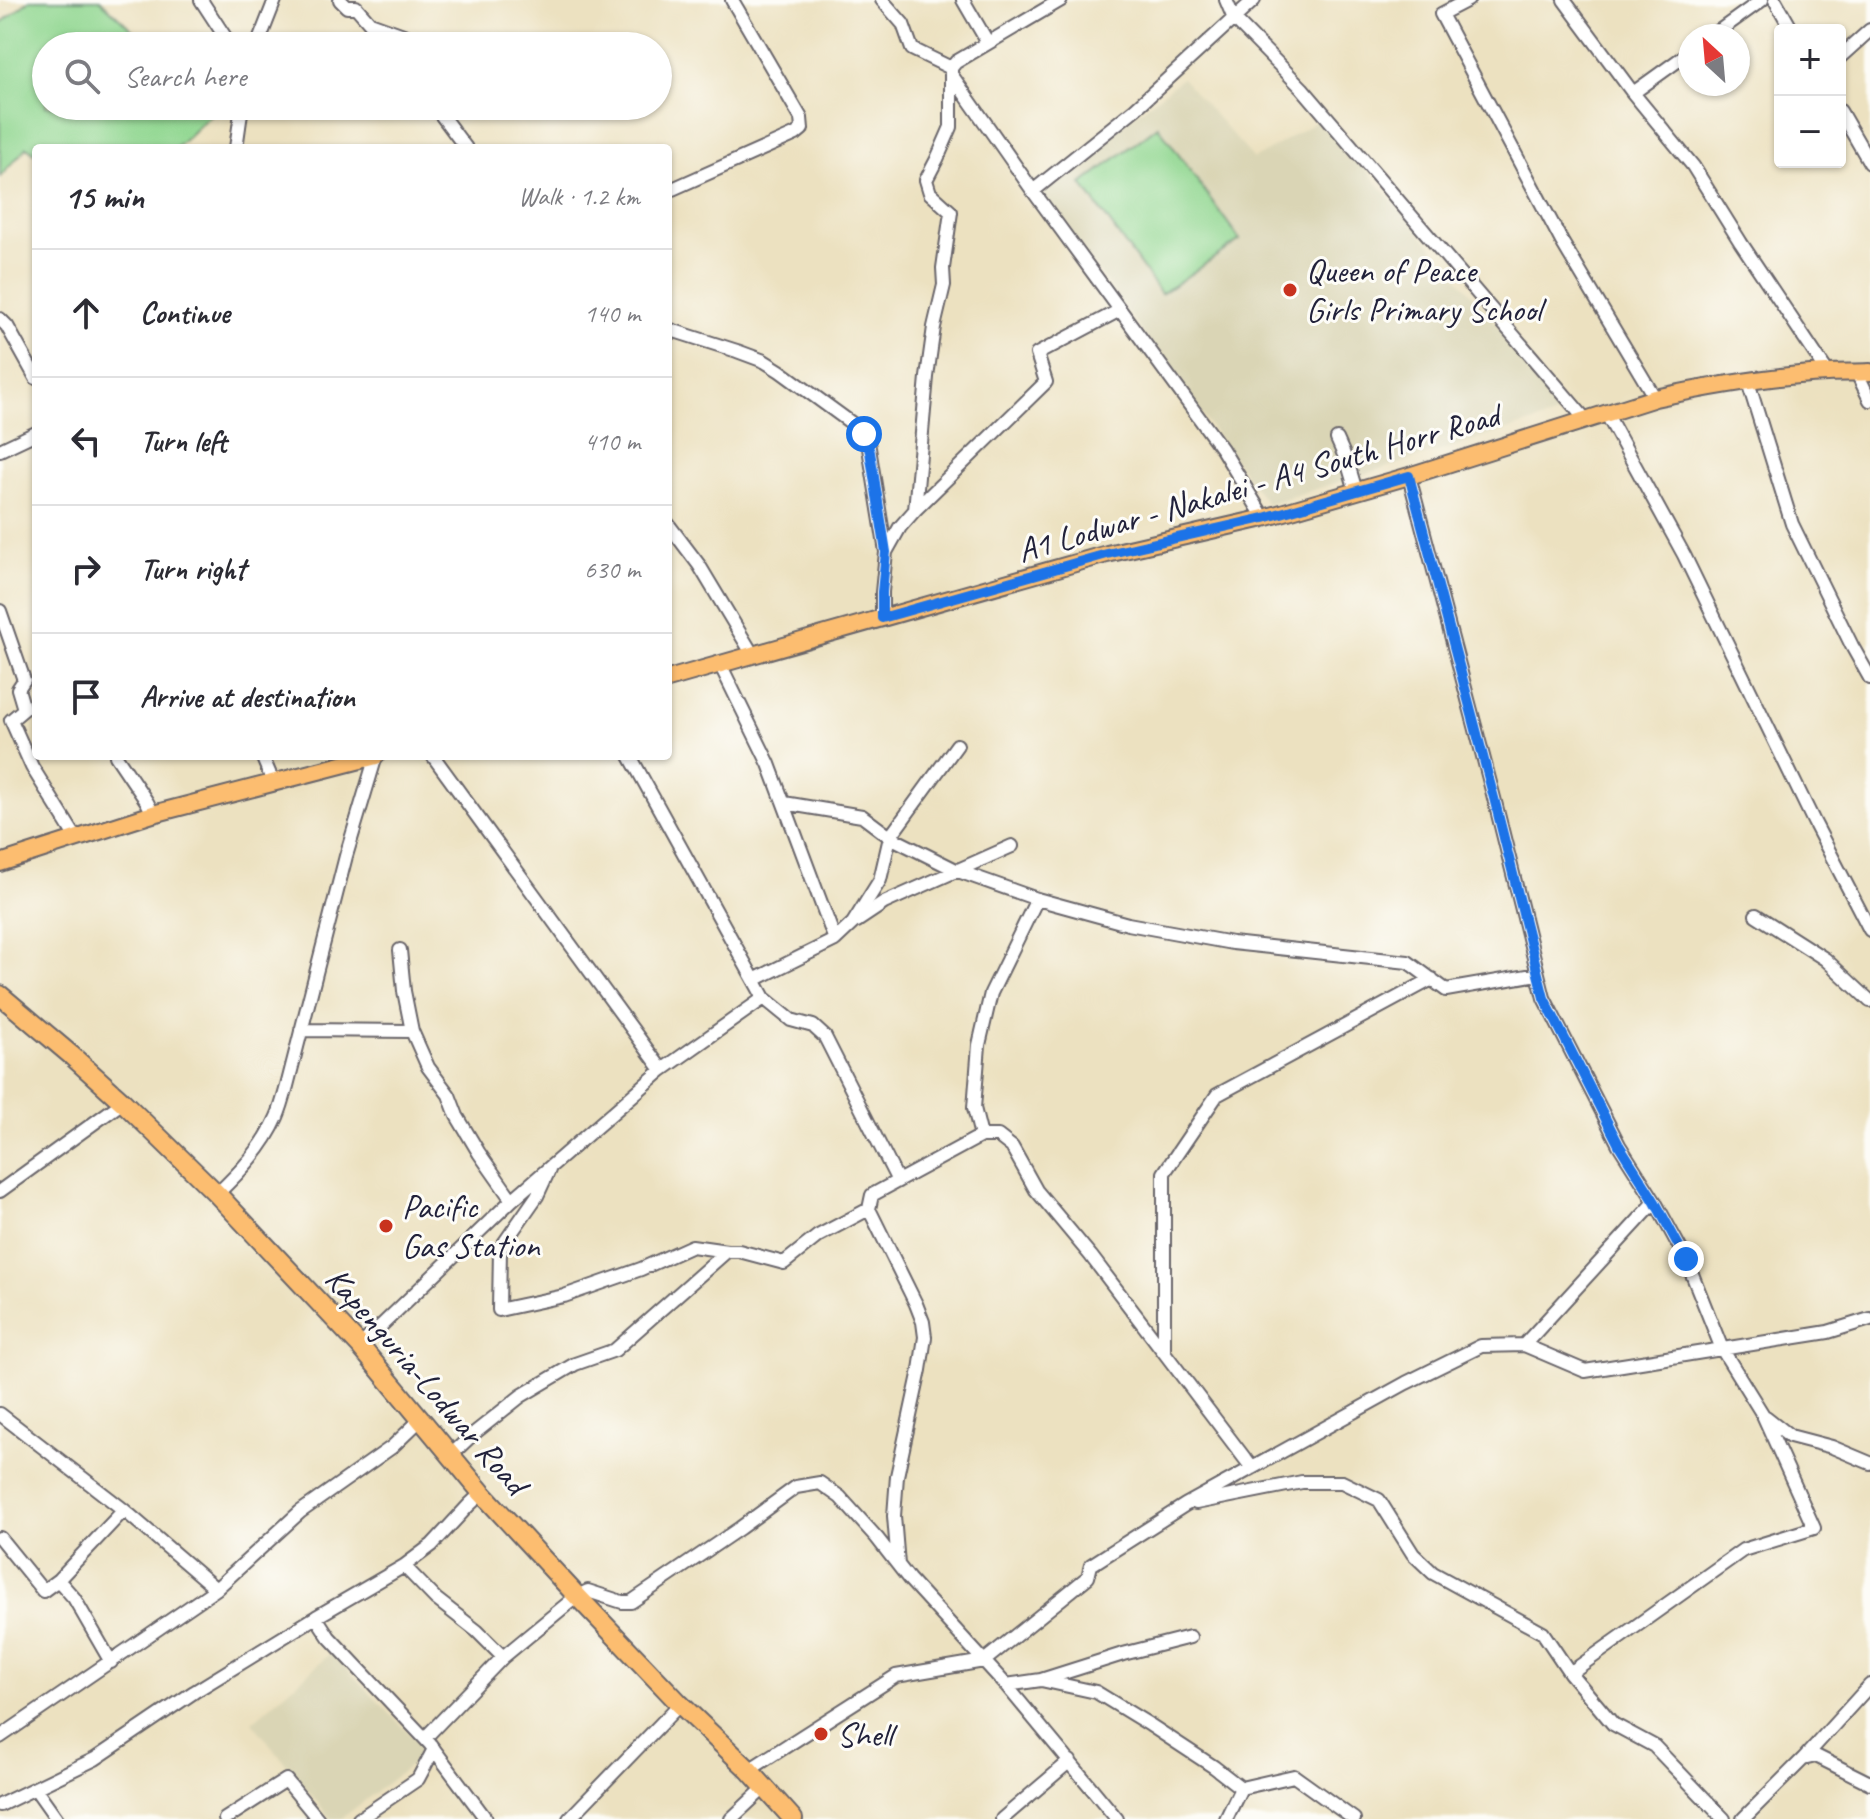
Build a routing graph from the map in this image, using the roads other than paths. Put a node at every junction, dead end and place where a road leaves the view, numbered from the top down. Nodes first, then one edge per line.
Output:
1 (201, 0) edge
2 (275, 0) edge
3 (340, 0) edge
4 (732, 0) edge
5 (882, 0) edge
6 (963, 0) edge
7 (1061, 0) edge
8 (1226, 0) edge
9 (1254, 0) edge
10 (1468, 0) edge
11 (1564, 0) edge
12 (1762, 0) edge
13 (1775, 0) edge
14 (1234, 19) junction
15 (1729, 24) edge
16 (1789, 24) edge
17 (1870, 30) edge
18 (222, 32) edge
19 (262, 32) edge
20 (395, 32) edge
21 (988, 43) junction
22 (1846, 52) edge
23 (1678, 61) edge
24 (951, 71) junction
25 (1633, 93) junction
26 (240, 120) edge
27 (445, 120) edge
28 (1846, 121) edge
29 (237, 144) edge
30 (463, 144) edge
31 (1870, 163) edge
32 (672, 189) edge
33 (1033, 191) junction
34 (1120, 310) junction
35 (0, 319) edge
36 (672, 330) edge
37 (32, 371) edge
38 (1864, 372) edge
39 (1828, 373) junction
40 (1748, 382) junction
41 (1655, 398) junction
42 (1870, 400) edge
43 (1606, 413) junction
44 (1585, 419) junction
45 (32, 435) edge
46 (1337, 439) dead end
47 (0, 450) edge
48 (1409, 476) junction
49 (1356, 491) junction
50 (915, 510) junction
51 (1264, 518) junction
52 (672, 529) edge
53 (886, 552) junction
54 (0, 611) edge
55 (882, 618) junction
56 (753, 655) junction
57 (720, 664) junction
58 (672, 678) edge
59 (1870, 678) edge
60 (957, 745) dead end
61 (119, 760) edge
62 (264, 760) edge
63 (375, 760) edge
64 (436, 760) edge
65 (632, 760) edge
66 (328, 762) edge
67 (274, 784) junction
68 (784, 803) junction
69 (153, 814) junction
70 (890, 837) junction
71 (76, 838) junction
72 (1012, 846) dead end
73 (0, 863) edge
74 (958, 871) junction
75 (1037, 899) junction
76 (1756, 915) dead end
77 (853, 923) junction
78 (1870, 930) edge
79 (835, 940) junction
80 (400, 950) dead end
81 (1538, 974) junction
82 (1432, 979) junction
83 (754, 980) junction
84 (0, 995) edge
85 (764, 998) junction
86 (1870, 1001) edge
87 (301, 1030) junction
88 (412, 1031) junction
89 (662, 1070) junction
90 (123, 1102) junction
91 (981, 1136) junction
92 (550, 1167) junction
93 (898, 1181) junction
94 (0, 1191) edge
95 (217, 1194) junction
96 (512, 1200) junction
97 (1655, 1202) junction
98 (869, 1209) junction
99 (727, 1251) junction
100 (1870, 1319) edge
101 (1524, 1345) junction
102 (360, 1346) junction
103 (1722, 1349) junction
104 (1164, 1352) junction
105 (0, 1414) edge
106 (1763, 1415) junction
107 (420, 1420) junction
108 (450, 1456) junction
109 (1870, 1463) edge
110 (1252, 1468) junction
111 (482, 1493) junction
112 (1185, 1505) junction
113 (124, 1510) junction
114 (0, 1538) edge
115 (898, 1565) junction
116 (404, 1566) junction
117 (58, 1580) junction
118 (216, 1589) junction
119 (577, 1596) junction
120 (316, 1617) junction
121 (1190, 1637) dead end
122 (503, 1657) junction
123 (984, 1661) junction
124 (111, 1662) junction
125 (1570, 1673) junction
126 (1041, 1680) junction
127 (1006, 1685) junction
128 (1870, 1685) edge
129 (680, 1704) junction
130 (0, 1737) edge
131 (425, 1738) junction
132 (434, 1749) junction
133 (1803, 1759) junction
134 (1070, 1761) junction
135 (749, 1770) junction
136 (1870, 1783) edge
137 (35, 1788) junction
138 (764, 1788) junction
139 (1241, 1788) junction
140 (0, 1805) edge
141 (57, 1819) edge
142 (225, 1819) edge
143 (318, 1819) edge
144 (359, 1819) edge
145 (486, 1819) edge
146 (569, 1819) edge
147 (731, 1819) edge
148 (793, 1819) edge
149 (1002, 1819) edge
150 (1117, 1819) edge
151 (1226, 1819) edge
152 (1354, 1819) edge
153 (1724, 1819) edge
154 (1743, 1819) edge

1 - 18 street
2 - 19 street
3 - 20 street
4 - 32 street
5 - 24 street
6 - 21 street
7 - 21 street
8 - 14 street
9 - 14 street
10 - 41 street
11 - 25 street
12 - 15 street
13 - 16 street
14 - 33 street
14 - 44 street
17 - 22 street
21 - 24 street
23 - 25 street
24 - 33 street
24 - 50 street
25 - 39 street
26 - 29 street
27 - 30 street
28 - 31 street
33 - 34 street
34 - 50 street
34 - 51 street
35 - 37 street
36 - 53 street
38 - 39 main road, A1 Lodwar - Nakalei - A4 South Horr Road
38 - 42 street
39 - 40 main road, A1 Lodwar - Nakalei - A4 South Horr Road
40 - 41 main road, A1 Lodwar - Nakalei - A4 South Horr Road
40 - 59 street
41 - 43 main road, A1 Lodwar - Nakalei - A4 South Horr Road
43 - 44 main road, A1 Lodwar - Nakalei - A4 South Horr Road
43 - 78 street
44 - 48 main road, A1 Lodwar - Nakalei - A4 South Horr Road
45 - 47 street
46 - 49 street
48 - 49 main road, A1 Lodwar - Nakalei - A4 South Horr Road
48 - 81 street
49 - 51 main road, A1 Lodwar - Nakalei - A4 South Horr Road
50 - 53 street
51 - 55 main road, A1 Lodwar - Nakalei - A4 South Horr Road
52 - 56 street
53 - 55 street
54 - 71 street
55 - 56 main road, A1 Lodwar - Nakalei - A4 South Horr Road
56 - 57 main road, A1 Lodwar - Nakalei - A4 South Horr Road
57 - 58 main road, A1 Lodwar - Nakalei - A4 South Horr Road
57 - 68 street
60 - 70 street
61 - 69 street
62 - 67 street
63 - 87 street
64 - 89 street
65 - 83 street
66 - 67 main road
67 - 69 main road
68 - 70 street
68 - 79 street
69 - 71 main road
70 - 74 street
70 - 77 street
71 - 73 main road
72 - 74 street
74 - 75 street
74 - 77 street
75 - 82 street
75 - 91 street
76 - 86 street
77 - 79 street
79 - 83 street
80 - 88 street
81 - 82 street
81 - 97 street
82 - 104 street
83 - 85 street
84 - 90 highway, Kapenguria-Lodwar Road
85 - 89 street
85 - 93 street
87 - 88 street
87 - 95 street
88 - 96 street
89 - 92 street
90 - 94 street
90 - 95 highway, Kapenguria-Lodwar Road
91 - 93 street
91 - 104 street
92 - 96 street
92 - 99 street
93 - 98 street
95 - 102 highway, Kapenguria-Lodwar Road
96 - 102 street
97 - 101 street
97 - 103 street
98 - 99 street
98 - 115 street
99 - 108 street
100 - 103 street
101 - 103 street
101 - 110 street
102 - 107 highway, Kapenguria-Lodwar Road
103 - 106 street
104 - 110 street
105 - 113 street
106 - 109 street
106 - 125 street
107 - 108 highway, Kapenguria-Lodwar Road
107 - 118 street
108 - 111 highway, Kapenguria-Lodwar Road
110 - 112 street
111 - 116 street
111 - 119 highway, Kapenguria-Lodwar Road
112 - 123 street
112 - 125 street
113 - 117 street
113 - 118 street
114 - 117 street
115 - 119 street
115 - 123 street
116 - 120 street
116 - 122 street
117 - 124 street
118 - 124 street
119 - 122 street
119 - 129 highway, Kapenguria-Lodwar Road
120 - 131 street
120 - 137 street
121 - 126 street
122 - 131 street
123 - 127 street
123 - 135 street
124 - 130 street
125 - 153 street
126 - 127 street
126 - 139 street
127 - 134 street
128 - 133 street
129 - 135 highway, Kapenguria-Lodwar Road
129 - 146 street
131 - 132 street
132 - 144 street
132 - 145 street
133 - 136 street
133 - 154 street
134 - 149 street
134 - 150 street
135 - 138 highway, Kapenguria-Lodwar Road
137 - 140 street
137 - 141 street
138 - 147 street
138 - 148 highway, Kapenguria-Lodwar Road
139 - 151 street
139 - 152 street
142 - 143 street

